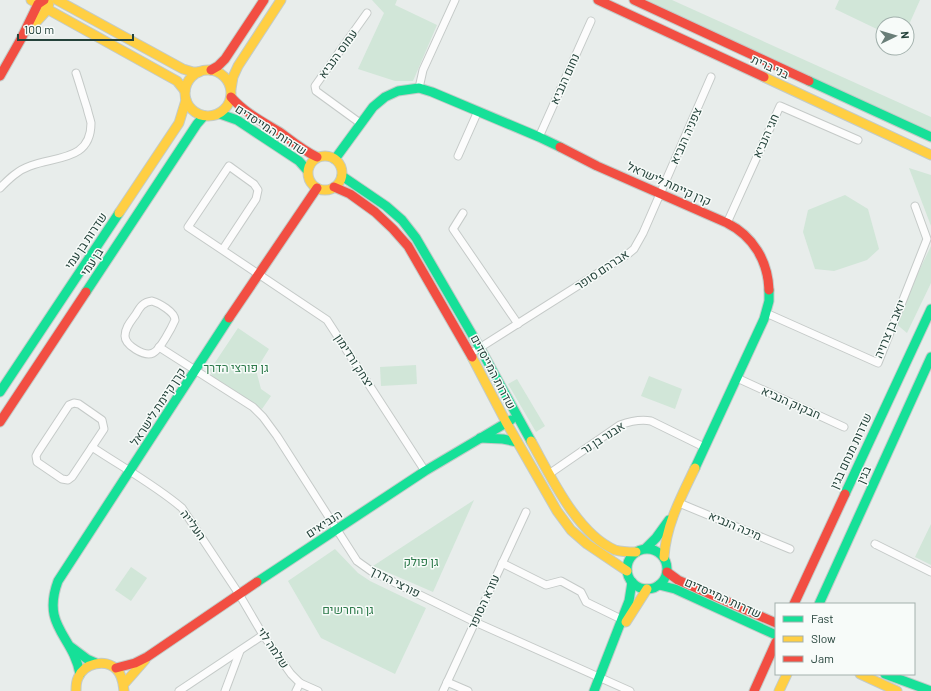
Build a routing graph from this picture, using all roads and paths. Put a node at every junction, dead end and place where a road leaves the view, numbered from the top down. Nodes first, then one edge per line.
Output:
1 (57, 0) edge
2 (264, 0) edge
3 (282, 0) edge
4 (456, 0) edge
5 (598, 0) edge
6 (634, 0) edge
7 (38, 1) edge
8 (49, 5) edge
9 (367, 13) dead end
10 (591, 21) dead end
11 (21, 39) junction
12 (211, 70) junction
13 (199, 72) junction
14 (76, 73) dead end
15 (0, 76) edge
16 (711, 77) dead end
17 (419, 88) junction
18 (231, 93) junction
19 (186, 95) junction
20 (478, 111) junction
21 (220, 114) junction
22 (204, 116) junction
23 (360, 123) junction
24 (538, 137) junction
25 (931, 137) edge
26 (858, 140) dead end
27 (931, 155) edge
28 (458, 156) dead end
29 (317, 157) junction
30 (335, 159) junction
31 (307, 170) junction
32 (342, 176) junction
33 (334, 187) junction
34 (0, 188) edge
35 (317, 188) junction
36 (660, 194) junction
37 (915, 206) dead end
38 (463, 213) dead end
39 (727, 222) junction
40 (223, 249) junction
41 (259, 273) junction
42 (931, 308) edge
43 (766, 313) junction
44 (518, 324) junction
45 (159, 347) junction
46 (480, 348) junction
47 (470, 354) junction
48 (931, 357) edge
49 (195, 371) junction
50 (737, 378) junction
51 (0, 392) edge
52 (517, 416) junction
53 (0, 422) edge
54 (506, 422) junction
55 (844, 427) dead end
56 (480, 438) junction
57 (517, 442) junction
58 (704, 447) junction
59 (92, 448) junction
60 (130, 471) junction
61 (425, 471) junction
62 (549, 474) junction
63 (679, 503) junction
64 (526, 512) dead end
65 (337, 530) junction
66 (875, 544) dead end
67 (646, 548) junction
68 (790, 549) dead end
69 (636, 552) junction
70 (664, 557) junction
71 (502, 563) junction
72 (627, 572) junction
73 (667, 572) junction
74 (931, 572) edge
75 (632, 582) junction
76 (659, 585) junction
77 (647, 589) junction
78 (239, 594) junction
79 (794, 603) edge
80 (819, 603) edge
81 (621, 619) junction
82 (475, 622) junction
83 (775, 623) edge
84 (775, 635) edge
85 (263, 636) junction
86 (613, 644) junction
87 (775, 644) edge
88 (69, 645) junction
89 (240, 651) junction
90 (147, 657) junction
91 (96, 663) junction
92 (116, 668) junction
93 (80, 674) junction
94 (787, 675) edge
95 (862, 675) edge
96 (887, 675) edge
97 (600, 677) junction
98 (447, 682) junction
99 (300, 683) junction
100 (124, 687) edge
101 (75, 689) edge
102 (180, 691) edge
103 (225, 691) edge
104 (296, 691) edge
105 (318, 691) edge
106 (443, 691) edge
107 (468, 691) edge
108 (594, 691) edge
109 (630, 691) edge
110 (754, 691) edge
111 (779, 691) edge
112 (897, 691) edge
113 (931, 691) edge

1 - 13 street
2 - 12 street
3 - 18 street
4 - 17 street
5 - 27 street, בני ברית
6 - 25 street, בני ברית
7 - 8 street
7 - 11 street
8 - 11 street
8 - 19 street
9 - 23 street, עמוס הנביא
10 - 24 street, נחום הנביא
11 - 15 street
12 - 13 street
12 - 18 street
13 - 19 street
14 - 34 street
16 - 36 street, צפניה הנביא
17 - 20 street, קרן קיימת לישראל
17 - 23 street, קרן קיימת לישראל
18 - 21 street
18 - 29 street, שדרות המייסדים
19 - 22 street
19 - 51 street, שדרות בן עמי
20 - 24 street, קרן קיימת לישראל
20 - 28 street
21 - 22 street
21 - 31 street, שדרות המייסדים
22 - 53 street, בן עמי
23 - 30 street, קרן קיימת לישראל
24 - 36 street, קרן קיימת לישראל
26 - 39 street, חגי הנביא
29 - 30 street
29 - 31 street
30 - 32 street
31 - 35 street
32 - 33 street
32 - 46 street, שדרות המייסדים
33 - 35 street
33 - 47 street, שדרות המייסדים
35 - 41 street, קרן קיימת לישראל
36 - 39 street, קרן קיימת לישראל
36 - 44 street, אברהם סופר
37 - 43 street, יואב בן צרויה
38 - 44 street
39 - 43 street, קרן קיימת לישראל
40 - 40 street, יצחק ורדימון
40 - 41 street, יצחק ורדימון
41 - 49 street, קרן קיימת לישראל
41 - 61 street, יצחק ורדימון
42 - 79 street, שדרות מנחם בגין
43 - 50 street, קרן קיימת לישראל
44 - 46 street, אברהם סופר
45 - 45 street
45 - 49 street, פורצי הדרך
46 - 47 street, אברהם סופר
46 - 52 street, שדרות המייסדים
47 - 54 street, שדרות המייסדים
48 - 80 street, בגין
49 - 60 street, קרן קיימת לישראל
49 - 65 street, פורצי הדרך
50 - 55 street, חבקוק הנביא
50 - 58 street, קרן קיימת לישראל
52 - 54 street, הנביאים
52 - 62 street, שדרות המייסדים
54 - 56 street, הנביאים
54 - 57 street, שדרות המייסדים
56 - 57 street
56 - 61 street, הנביאים
57 - 72 street, שדרות המייסדים
58 - 62 street, אבנר בן נר
58 - 63 street, קרן קיימת לישראל
59 - 59 street
59 - 60 street, העלייה
60 - 78 street, העלייה
60 - 88 street, קרן קיימת לישראל
61 - 65 street, הנביאים
62 - 69 street, שדרות המייסדים
63 - 67 street, קרן קיימת לישראל
63 - 68 street, מיכה הנביא
63 - 70 street, קרן קיימת לישראל
64 - 71 street, עזרא הסופר
65 - 78 street, הנביאים
65 - 82 street, פורצי הדרך
66 - 74 street
67 - 69 street
67 - 70 street
69 - 72 street
70 - 73 street
71 - 81 street
71 - 82 street, עזרא הסופר
72 - 75 street
73 - 76 street
73 - 83 street, שדרות המייסדים
75 - 77 street
75 - 81 street
76 - 77 street
76 - 84 street, שדרות המייסדים
77 - 86 street
78 - 85 street, שלמה לוי
78 - 90 street, הנביאים
81 - 86 street
82 - 97 street, פורצי הדרך
82 - 98 street, עזרא הסופר
85 - 89 street
85 - 99 street, שלמה לוי
86 - 97 street
87 - 110 street
88 - 91 street, קרן קיימת לישראל
88 - 93 street, קרן קיימת לישראל
89 - 102 street
89 - 103 street
90 - 92 street, הנביאים
90 - 100 street, הנביאים
91 - 92 street, קרן קיימת לישראל
91 - 93 street
92 - 100 street
93 - 101 street
94 - 111 street
95 - 112 street
96 - 113 street
97 - 108 street
97 - 109 street, פורצי הדרך
98 - 106 street, עזרא הסופר
98 - 107 street
99 - 104 street
99 - 105 street, שלמה לוי

